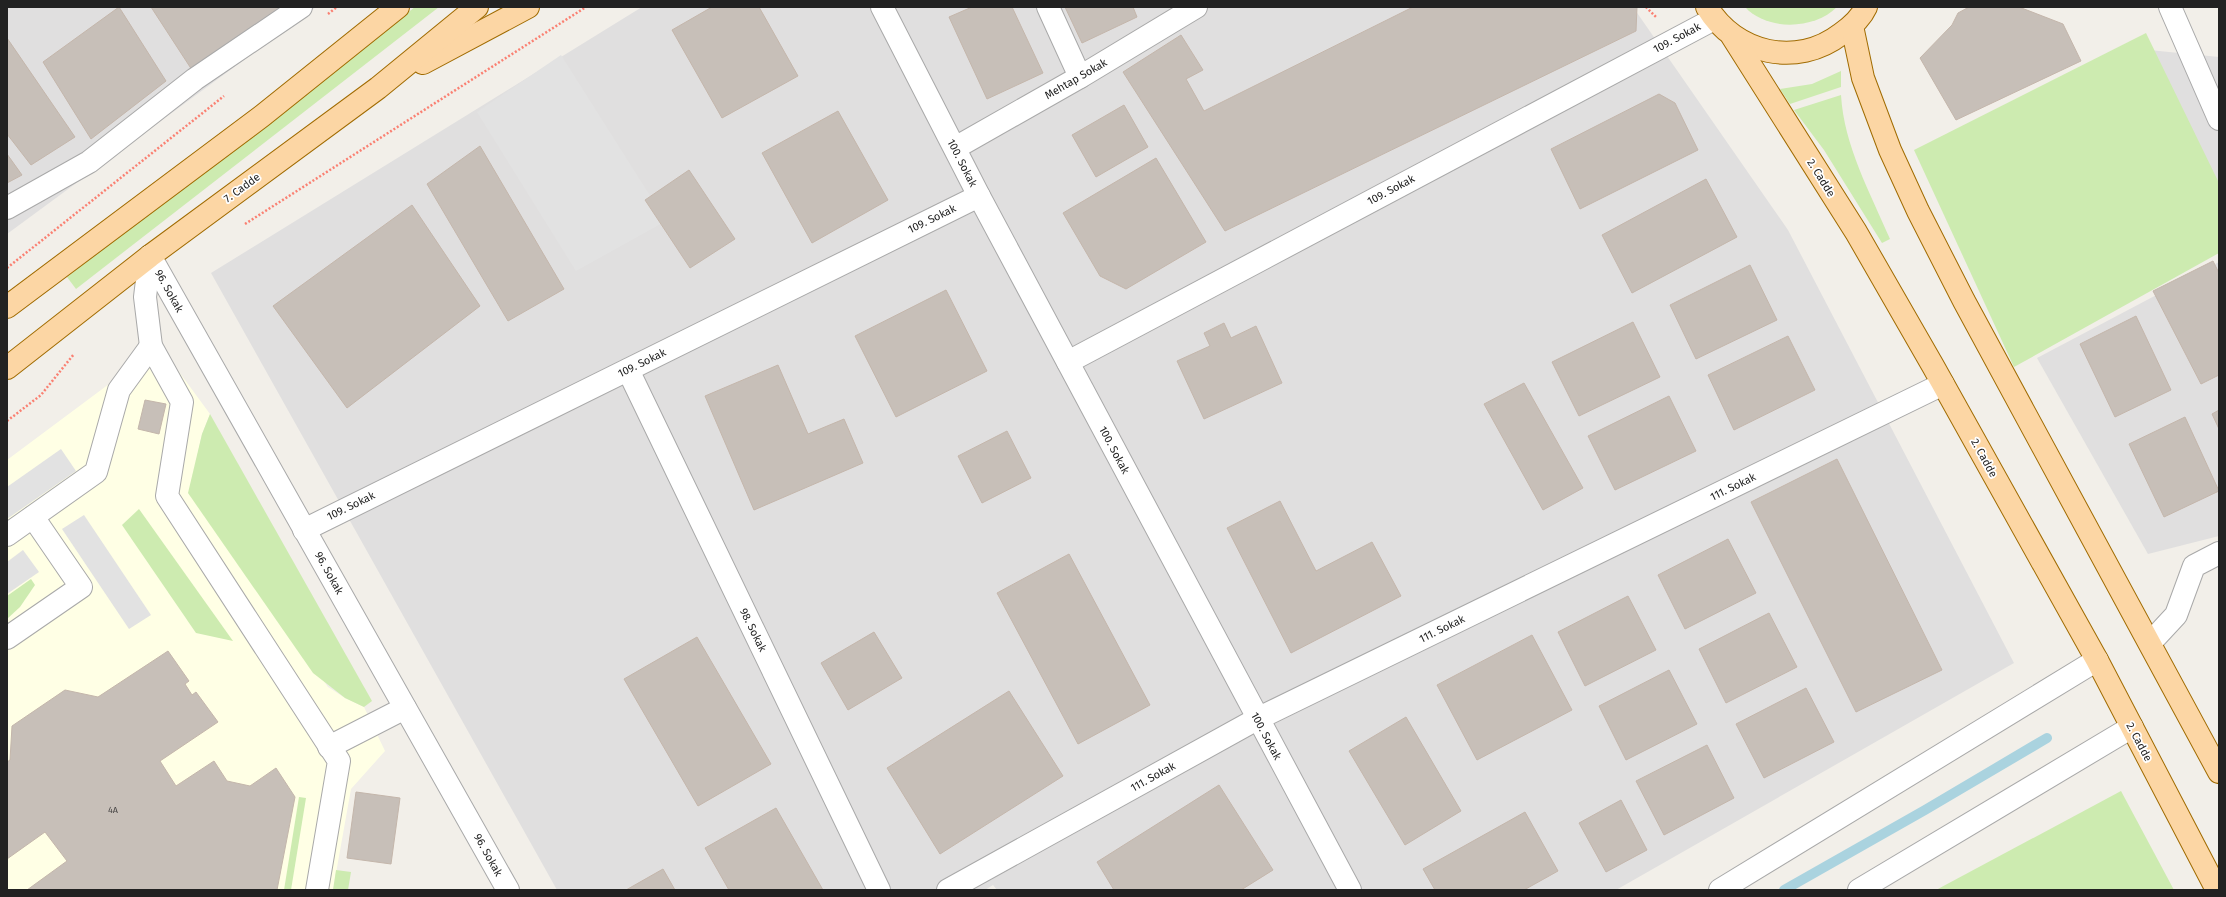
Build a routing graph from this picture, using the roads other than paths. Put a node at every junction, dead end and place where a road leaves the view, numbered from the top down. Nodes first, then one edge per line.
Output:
1 (301, 7) edge
2 (398, 7) edge
3 (477, 7) edge
4 (528, 7) edge
5 (882, 7) edge
6 (1048, 7) edge
7 (1196, 7) edge
8 (2170, 7) edge
9 (1863, 12) edge
10 (1710, 13) edge
11 (1732, 36) junction
12 (1080, 77) junction
13 (378, 88) junction
14 (2219, 119) edge
15 (955, 148) junction
16 (979, 196) junction
17 (7, 208) edge
18 (150, 256) junction
19 (7, 307) edge
20 (151, 346) junction
21 (1068, 362) junction
22 (7, 368) edge
23 (628, 370) junction
24 (1943, 384) junction
25 (33, 517) junction
26 (304, 530) junction
27 (7, 535) edge
28 (2219, 553) edge
29 (7, 638) edge
30 (2150, 643) junction
31 (2097, 660) junction
32 (405, 708) junction
33 (1257, 719) junction
34 (2132, 727) junction
35 (329, 747) junction
36 (2219, 772) edge
37 (317, 890) edge
38 (508, 890) edge
39 (879, 890) edge
40 (948, 890) edge
41 (1350, 890) edge
42 (1720, 890) edge
43 (1859, 890) edge
44 (2217, 890) edge

1 - 17 street
2 - 19 main road
3 - 13 main road, 7. Cadde
4 - 13 main road
5 - 15 street, 100. Sokak
6 - 12 street
7 - 12 street, Mehtap Sokak
8 - 14 street
9 - 11 main road
9 - 30 main road
10 - 11 main road
10 - 21 street, 109. Sokak
11 - 24 main road, 2. Cadde
12 - 15 street, Mehtap Sokak
13 - 18 main road, 7. Cadde
15 - 16 street, 100. Sokak
16 - 21 street, 100. Sokak
16 - 23 street, 109. Sokak
18 - 20 street
18 - 22 main road, 7. Cadde
18 - 26 street, 96. Sokak
20 - 25 street
20 - 35 street
21 - 33 street, 100. Sokak
23 - 26 street, 109. Sokak
23 - 39 street, 98. Sokak
24 - 31 main road, 2. Cadde
24 - 33 street, 111. Sokak
25 - 27 street
25 - 29 street
26 - 32 street, 96. Sokak
28 - 30 street
30 - 36 main road
31 - 34 main road, 2. Cadde
31 - 42 street
32 - 35 street
32 - 38 street, 96. Sokak
33 - 40 street, 111. Sokak
33 - 41 street, 100. Sokak
34 - 43 street
34 - 44 main road, 2. Cadde
35 - 37 street

